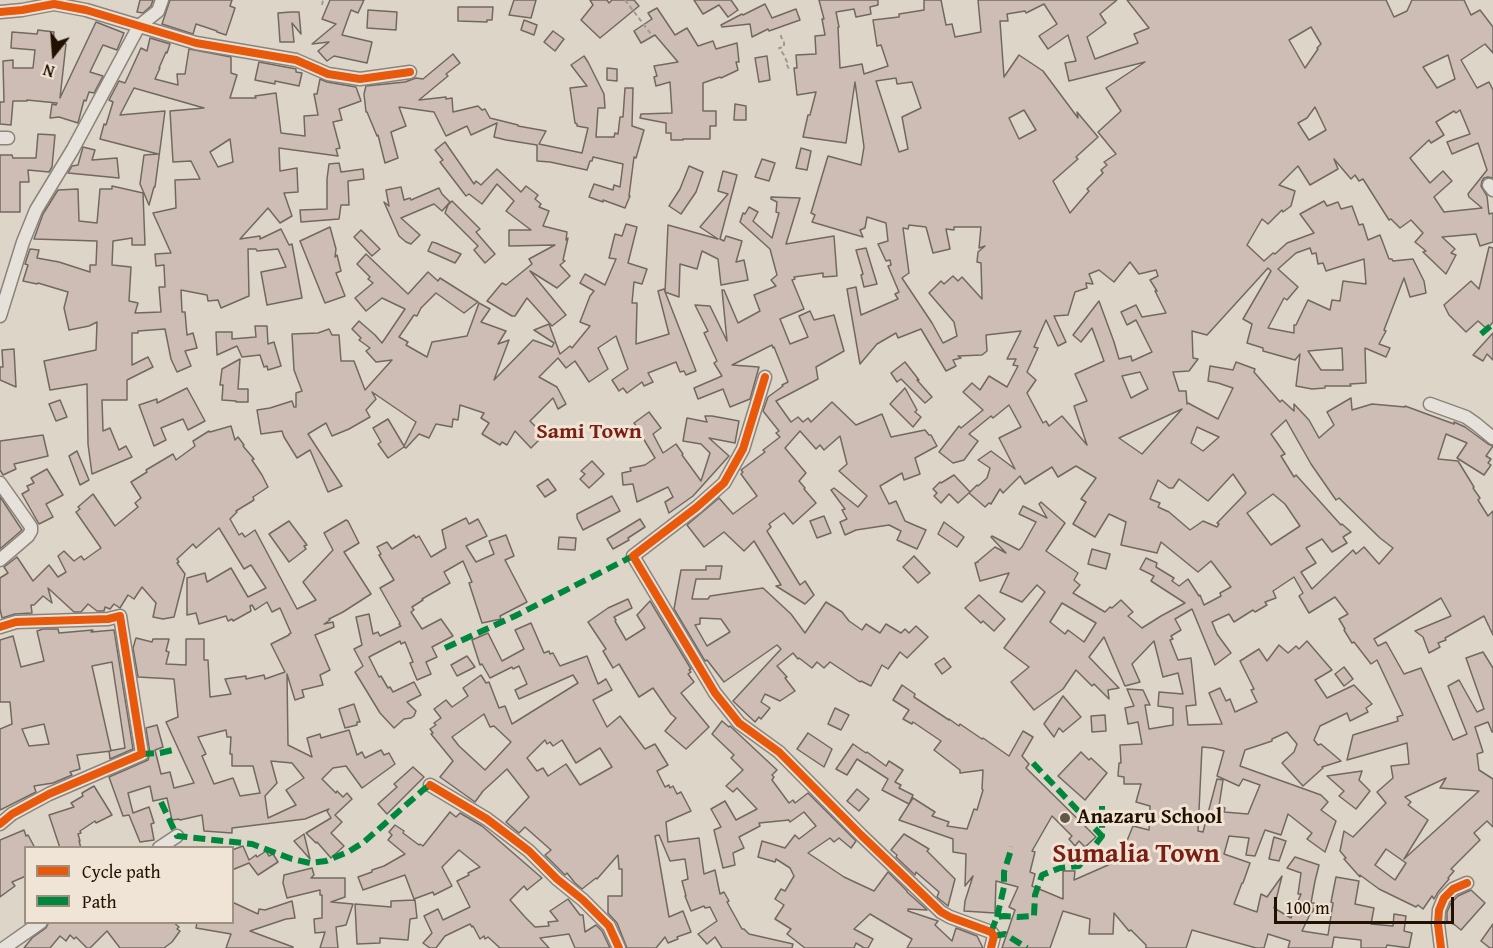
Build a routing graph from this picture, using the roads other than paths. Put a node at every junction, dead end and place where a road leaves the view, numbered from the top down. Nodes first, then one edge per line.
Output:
1 (162, 0) edge
2 (0, 12) edge
3 (139, 26) junction
4 (410, 72) dead end
5 (0, 316) edge
6 (765, 377) dead end
7 (1430, 404) dead end
8 (1493, 438) edge
9 (0, 483) edge
10 (0, 560) edge
11 (0, 627) edge
12 (430, 785) dead end
13 (0, 824) edge
14 (177, 836) dead end
15 (162, 846) edge
16 (1467, 883) dead end
17 (38, 924) edge
18 (4, 948) edge
19 (619, 948) edge
20 (991, 948) edge
21 (1441, 948) edge

1 - 3 street
2 - 3 street
3 - 4 street
3 - 5 street
6 - 20 street
7 - 8 street
9 - 10 street
11 - 13 street
12 - 19 street
14 - 15 street
16 - 21 street
17 - 18 street

